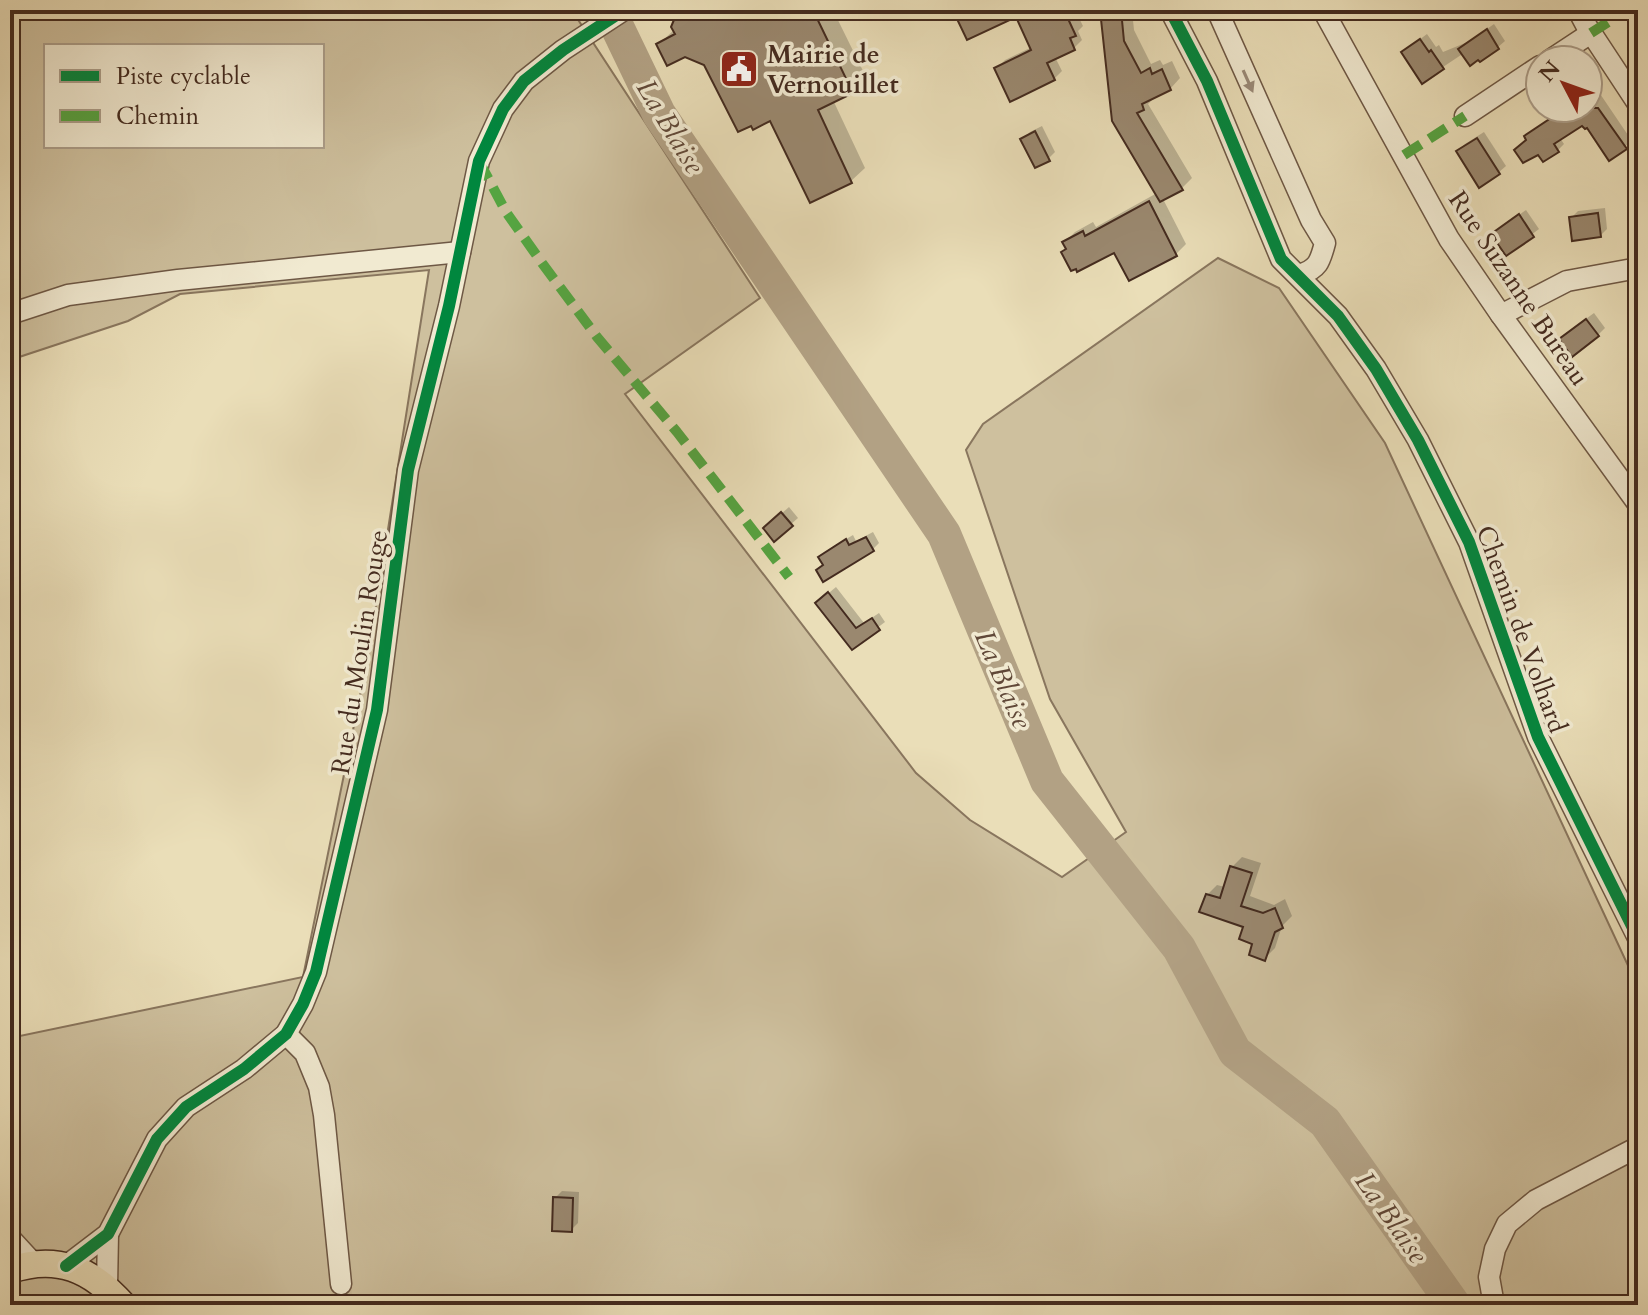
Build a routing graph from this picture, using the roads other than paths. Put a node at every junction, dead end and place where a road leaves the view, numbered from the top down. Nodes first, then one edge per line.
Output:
1 (624, 10) edge
2 (1170, 10) edge
3 (1217, 10) edge
4 (1323, 10) edge
5 (1578, 10) edge
6 (1591, 33) junction
7 (1574, 44) edge
8 (1524, 77) edge
9 (1638, 104) edge
10 (1465, 116) dead end
11 (460, 252) junction
12 (1638, 268) edge
13 (1299, 275) junction
14 (10, 314) edge
15 (1501, 315) junction
16 (1638, 504) edge
17 (1638, 938) edge
18 (286, 1034) junction
19 (1638, 1147) edge
20 (108, 1234) junction
21 (10, 1238) edge
22 (66, 1266) junction
23 (22, 1267) edge
24 (341, 1284) tunnel mouth
25 (115, 1296) edge
26 (1494, 1305) edge

1 - 11 street, Rue du Moulin Rouge
2 - 13 street, Chemin de Volhard
3 -> 13 street
4 - 15 street, Rue Suzanne Bureau
5 - 6 street
6 - 7 street
6 - 9 street
8 - 10 street
11 - 14 street
11 - 18 street, Rue du Moulin Rouge
12 - 15 street
13 - 17 street, Chemin de Volhard
15 - 16 street, Rue Suzanne Bureau
18 - 20 street, Rue du Moulin Rouge
18 - 24 street
19 - 26 street
20 - 22 street, Rue du Moulin Rouge
20 - 25 street, Rue du Moulin Rouge
21 - 23 street
22 - 23 main road
22 - 25 main road

